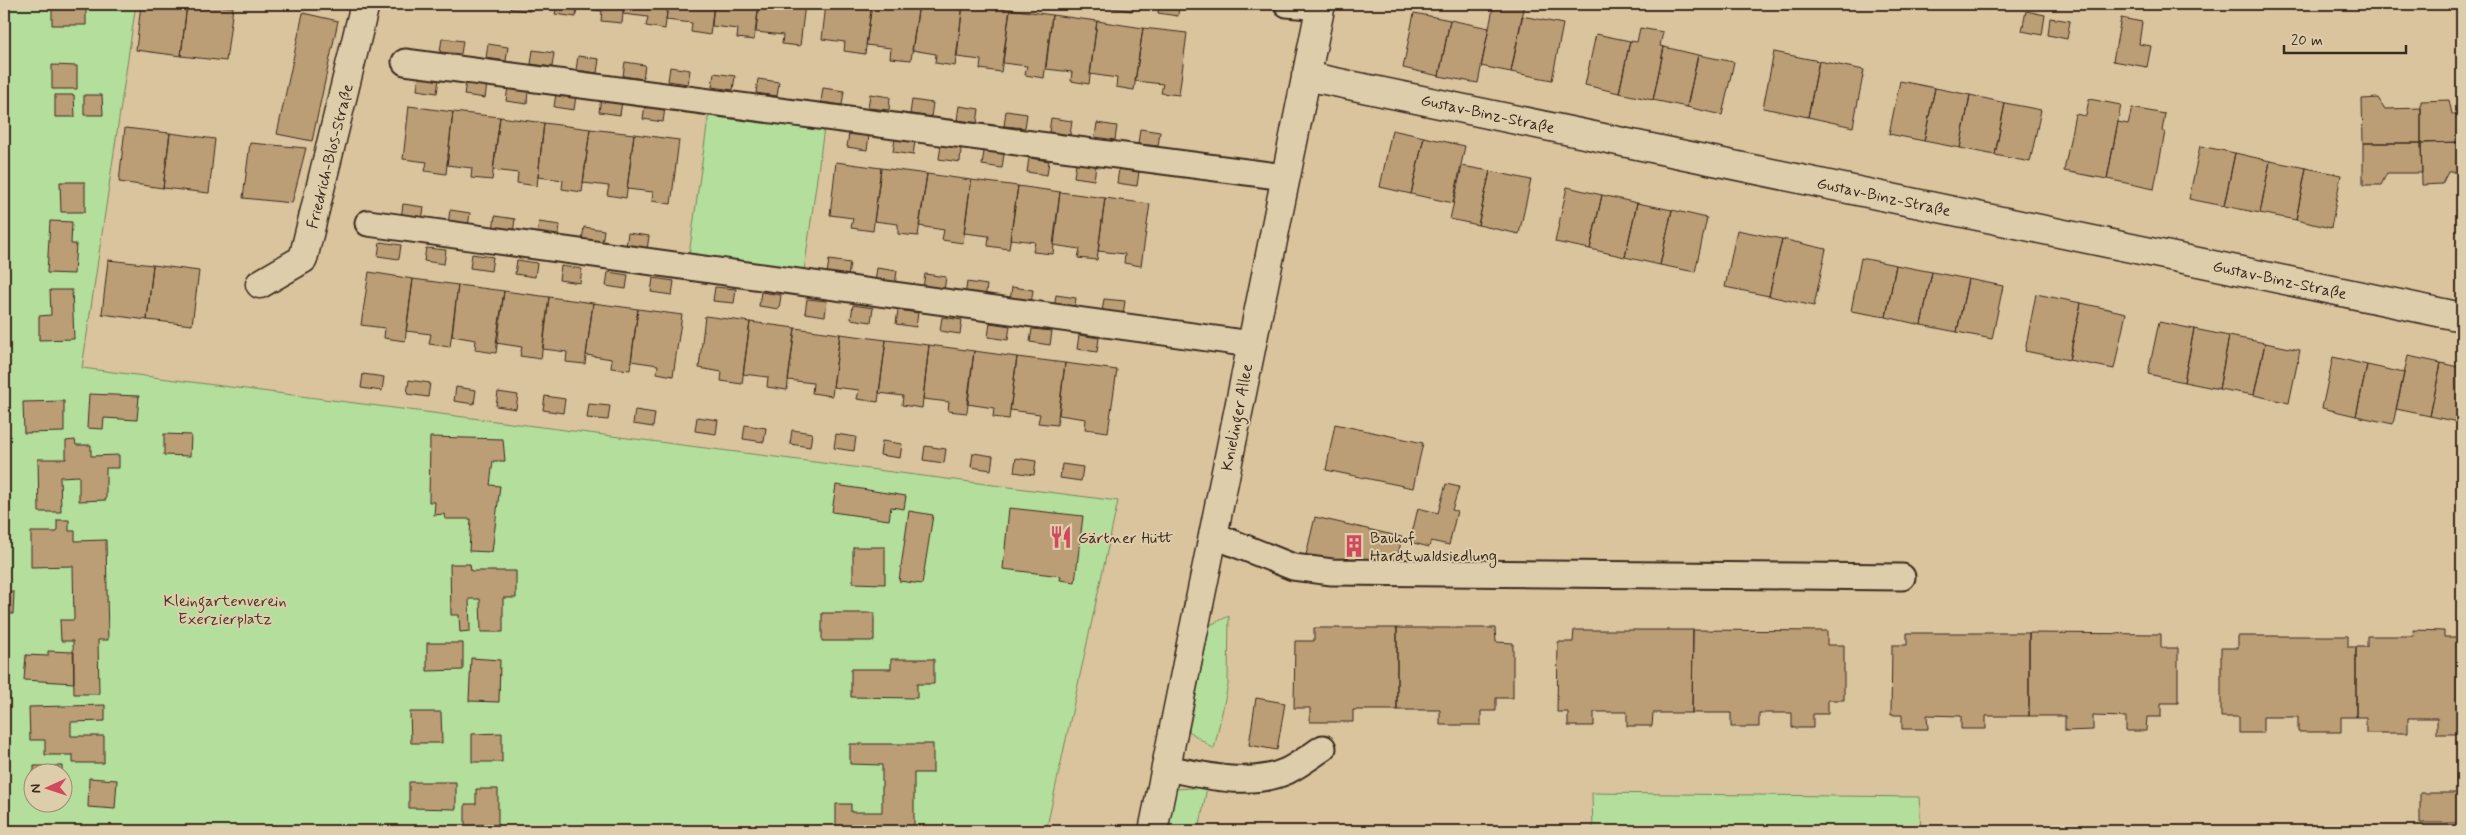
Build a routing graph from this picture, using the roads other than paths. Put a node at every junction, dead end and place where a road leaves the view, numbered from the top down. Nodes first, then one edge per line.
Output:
1 (365, 4) edge
2 (1287, 4) edge
3 (1320, 5) edge
4 (405, 62) dead end
5 (1306, 76) junction
6 (1284, 177) junction
7 (368, 222) dead end
8 (260, 284) dead end
9 (2462, 318) edge
10 (1251, 344) junction
11 (1213, 534) junction
12 (1902, 577) dead end
13 (1323, 748) dead end
14 (1166, 768) junction
15 (1153, 831) edge

1 - 8 street, Friedrich-Blos-Straße
2 - 3 lane
3 - 5 street, Knielinger Allee
4 - 6 lane
5 - 6 street, Knielinger Allee
5 - 9 street, Gustav-Binz-Straße
6 - 10 street, Knielinger Allee
7 - 10 lane
10 - 11 street, Knielinger Allee
11 - 12 lane
11 - 14 street, Knielinger Allee
13 - 14 lane
14 - 15 street, Knielinger Allee

